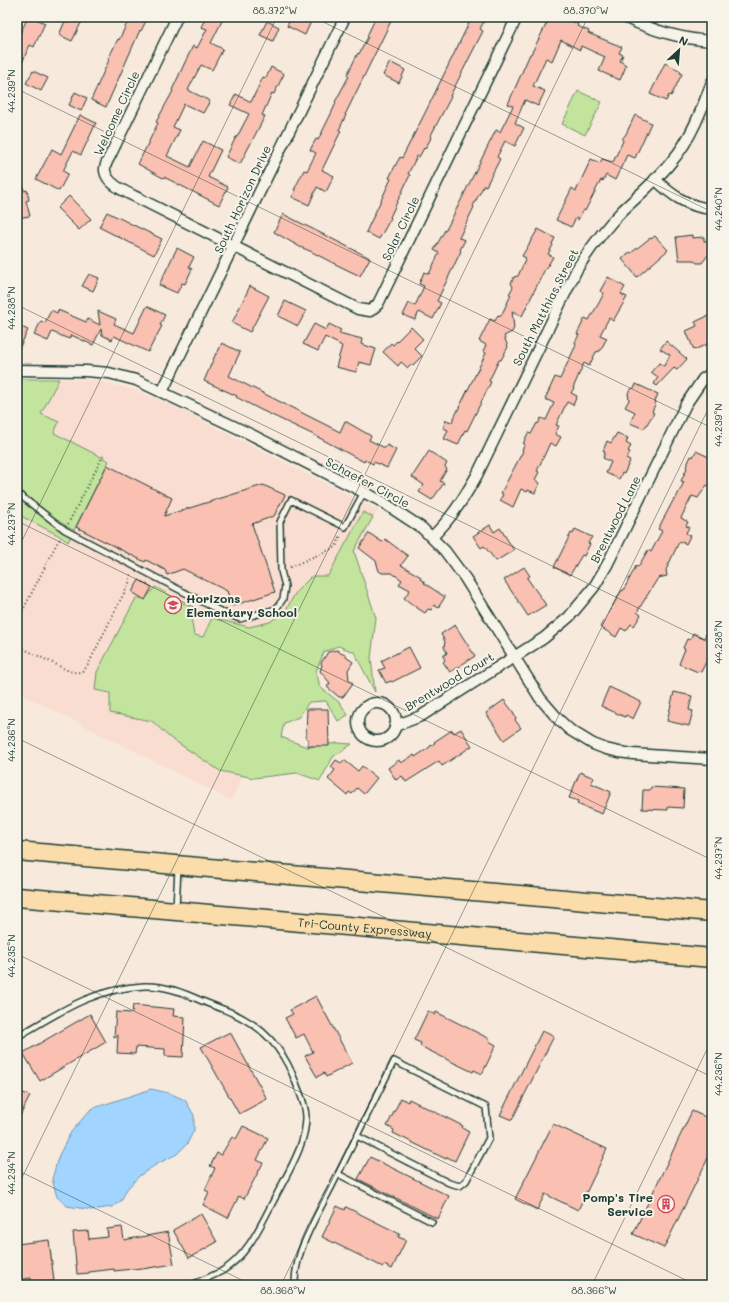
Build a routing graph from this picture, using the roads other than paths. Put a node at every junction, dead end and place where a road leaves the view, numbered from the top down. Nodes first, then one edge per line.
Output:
1 (177, 17) edge
2 (345, 17) edge
3 (517, 17) edge
4 (624, 17) edge
5 (712, 41) edge
6 (712, 82) edge
7 (655, 179) junction
8 (712, 209) edge
9 (234, 246) junction
10 (17, 370) edge
11 (712, 373) edge
12 (162, 392) junction
13 (364, 492) junction
14 (17, 493) edge
15 (432, 538) junction
16 (515, 657) junction
17 (395, 726) dead end
18 (712, 759) edge
19 (17, 851) edge
20 (178, 865) junction
21 (17, 897) edge
22 (176, 911) junction
23 (712, 912) edge
24 (712, 958) edge
25 (17, 1037) edge
26 (357, 1136) junction
27 (338, 1174) junction
28 (432, 1222) dead end
29 (192, 1285) edge
30 (294, 1285) edge

1 - 9 street, Welcome Circle
2 - 9 street, South Horizon Drive
3 - 9 street, Solar Circle
4 - 5 street
6 - 7 street, South Matthias Street
7 - 8 street
7 - 15 street, South Matthias Street
9 - 12 street, South Horizon Drive
10 - 12 street, Schaefer Circle
11 - 16 street, Brentwood Lane
12 - 13 street, Schaefer Circle
13 - 14 lane
13 - 15 street, Schaefer Circle
15 - 16 street, Schaefer Circle
16 - 17 street, Brentwood Court
16 - 18 street, Schaefer Circle
19 - 20 highway
20 - 22 lane
20 - 23 highway
21 - 22 highway, Tri-County Expressway
22 - 24 highway, Tri-County Expressway
25 - 29 lane
26 - 26 lane
26 - 27 lane
27 - 28 lane
27 - 30 lane

